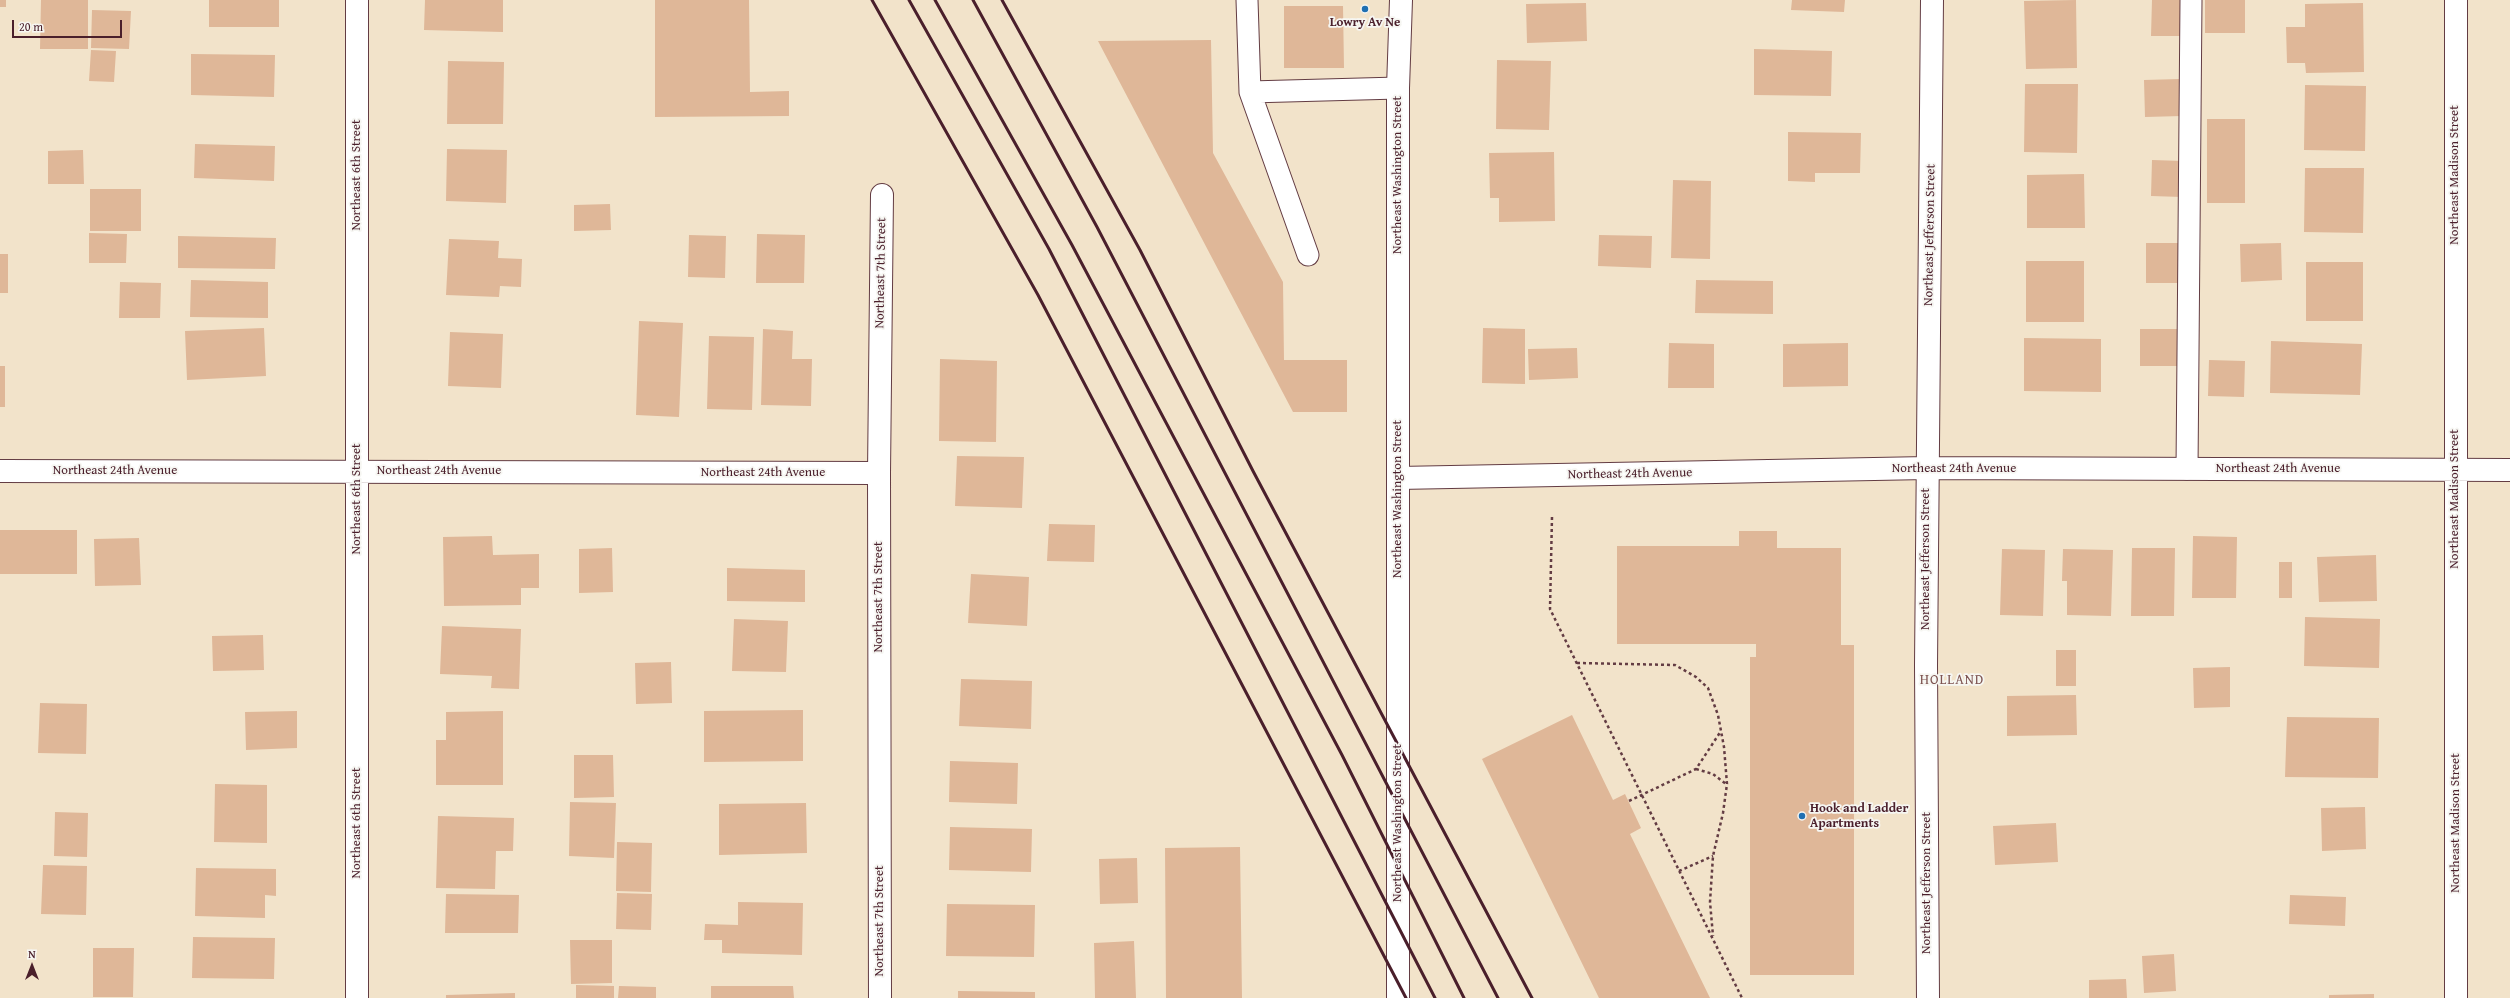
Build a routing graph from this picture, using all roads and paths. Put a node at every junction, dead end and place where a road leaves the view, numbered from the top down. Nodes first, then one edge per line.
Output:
1 (357, 0) edge
2 (1247, 0) edge
3 (1401, 0) edge
4 (1932, 0) edge
5 (2191, 0) edge
6 (2456, 0) edge
7 (1398, 88) junction
8 (1250, 92) junction
9 (882, 195) dead end
10 (1308, 255) dead end
11 (1927, 468) junction
12 (2454, 468) junction
13 (2187, 469) junction
14 (2510, 470) edge
15 (0, 471) edge
16 (357, 471) junction
17 (879, 473) junction
18 (1398, 478) junction
19 (1552, 517) dead end
20 (1577, 663) junction
21 (1721, 731) junction
22 (1696, 769) junction
23 (1727, 784) junction
24 (1642, 795) junction
25 (1629, 801) dead end
26 (1713, 856) junction
27 (1679, 871) junction
28 (1713, 938) junction
29 (357, 998) edge
30 (880, 998) edge
31 (1398, 998) edge
32 (1742, 998) edge
33 (1928, 998) edge
34 (2456, 998) edge

1 - 16 street, Northeast 6th Street
2 - 8 lane
3 - 7 street, Northeast Washington Street
4 - 11 street, Northeast Jefferson Street
5 - 13 lane
6 - 12 street, Northeast Madison Street
7 - 8 lane
7 - 18 street, Northeast Washington Street
8 - 10 lane
9 - 17 street, Northeast 7th Street
11 - 13 street, Northeast 24th Avenue
11 - 18 street, Northeast 24th Avenue
11 - 33 street, Northeast Jefferson Street
12 - 13 street, Northeast 24th Avenue
12 - 14 street, Northeast 24th Avenue
12 - 34 street, Northeast Madison Street
15 - 16 street, Northeast 24th Avenue
16 - 17 street, Northeast 24th Avenue
16 - 29 street, Northeast 6th Street
17 - 30 street, Northeast 7th Street
18 - 31 street, Northeast Washington Street
19 - 20 path
20 - 21 path
20 - 24 path
21 - 22 path
21 - 23 path
22 - 23 path
22 - 24 path
23 - 26 path
24 - 25 path
24 - 27 path
26 - 27 path
26 - 28 path
27 - 28 path
28 - 32 path

